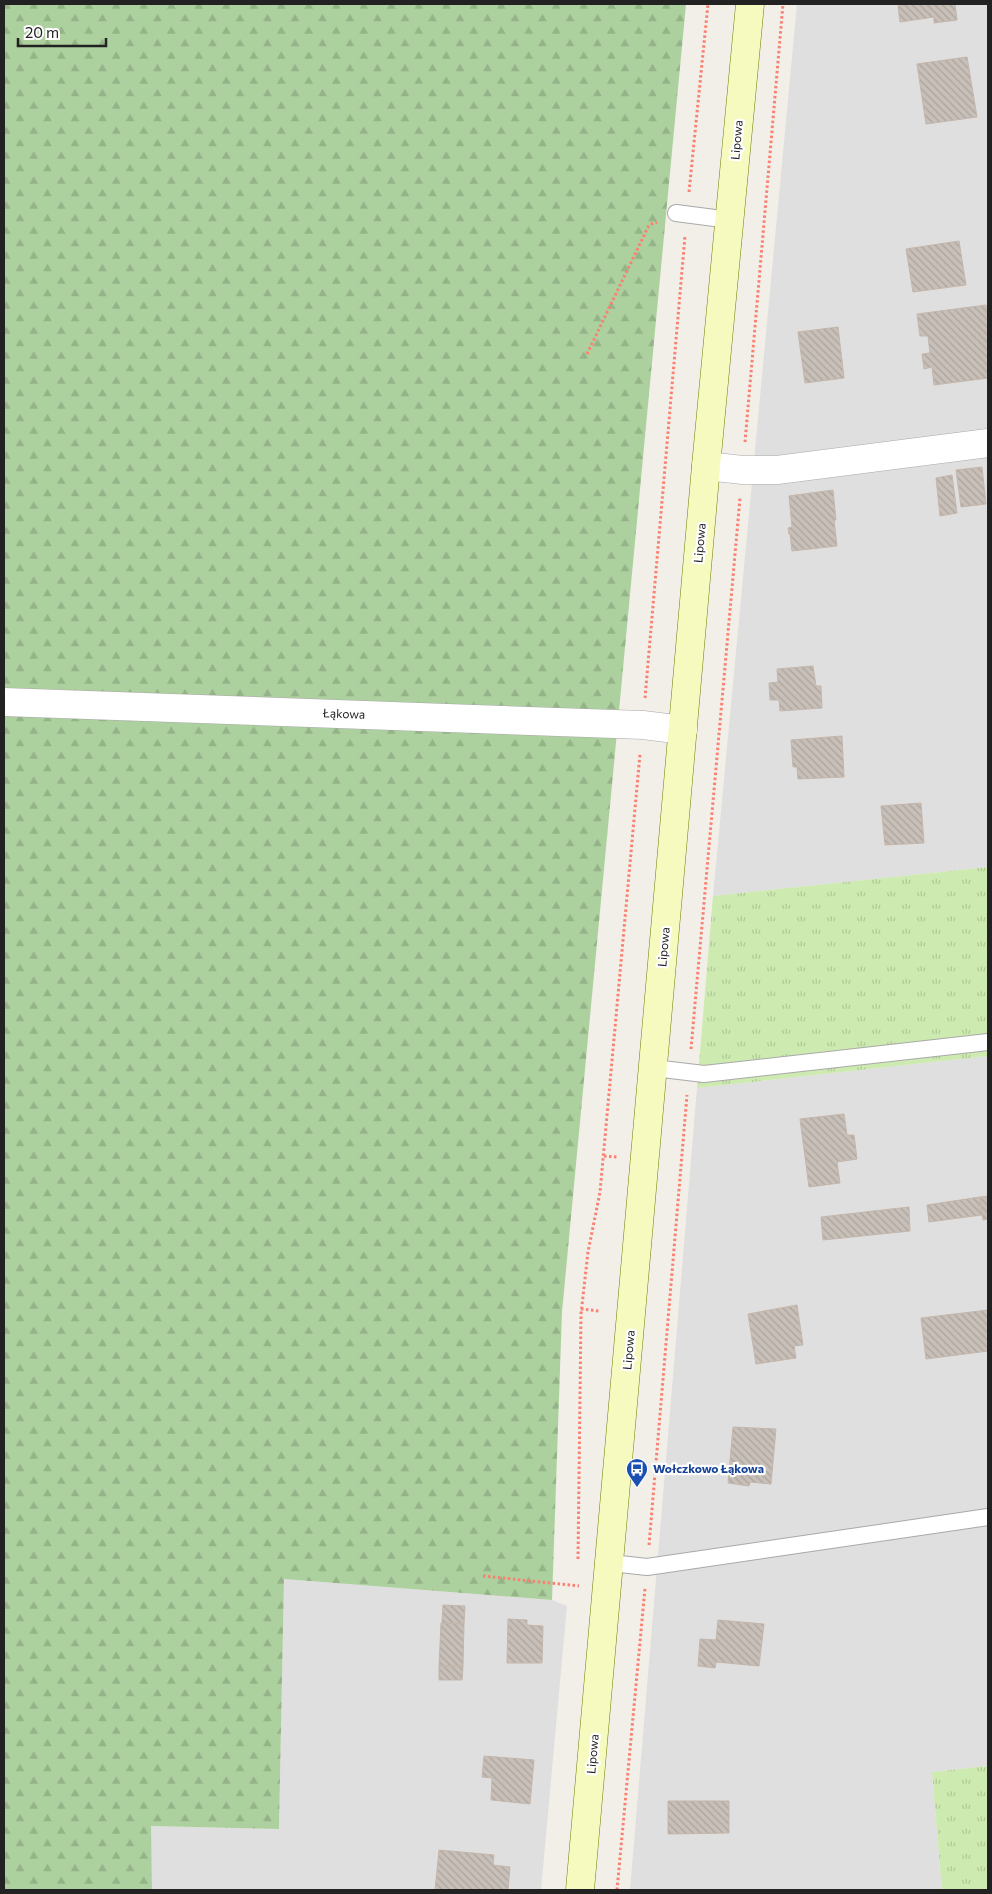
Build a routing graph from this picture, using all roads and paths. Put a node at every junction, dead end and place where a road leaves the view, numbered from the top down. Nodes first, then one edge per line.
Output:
1 (708, 4) edge
2 (750, 4) edge
3 (783, 4) edge
4 (681, 214) junction
5 (730, 220) junction
6 (587, 354) dead end
7 (988, 443) edge
8 (706, 466) junction
9 (743, 470) junction
10 (4, 702) edge
11 (643, 725) junction
12 (683, 730) junction
13 (988, 1042) edge
14 (654, 1068) junction
15 (689, 1073) junction
16 (581, 1309) junction
17 (599, 1311) dead end
18 (988, 1517) edge
19 (611, 1563) junction
20 (578, 1567) dead end
21 (647, 1567) junction
22 (483, 1576) dead end
23 (578, 1577) dead end
24 (578, 1586) junction
25 (607, 1590) junction
26 (578, 1596) dead end
27 (580, 1890) edge
28 (617, 1890) edge

1 - 4 path
2 - 5 street, Lipowa
3 - 9 path
4 - 5 lane
4 - 6 path
4 - 11 path
5 - 8 street, Lipowa
7 - 9 street
8 - 9 street
8 - 12 street, Lipowa
9 - 15 path
10 - 11 street, Łąkowa
11 - 12 street, Łąkowa
11 - 16 path
12 - 14 street, Lipowa
13 - 15 lane
14 - 15 lane
14 - 19 street, Lipowa
15 - 21 path
16 - 17 path
16 - 20 path
18 - 21 lane
19 - 21 lane
19 - 25 street, Lipowa
21 - 28 path
22 - 24 path
23 - 24 path
24 - 25 path
24 - 26 path
25 - 27 street, Lipowa

